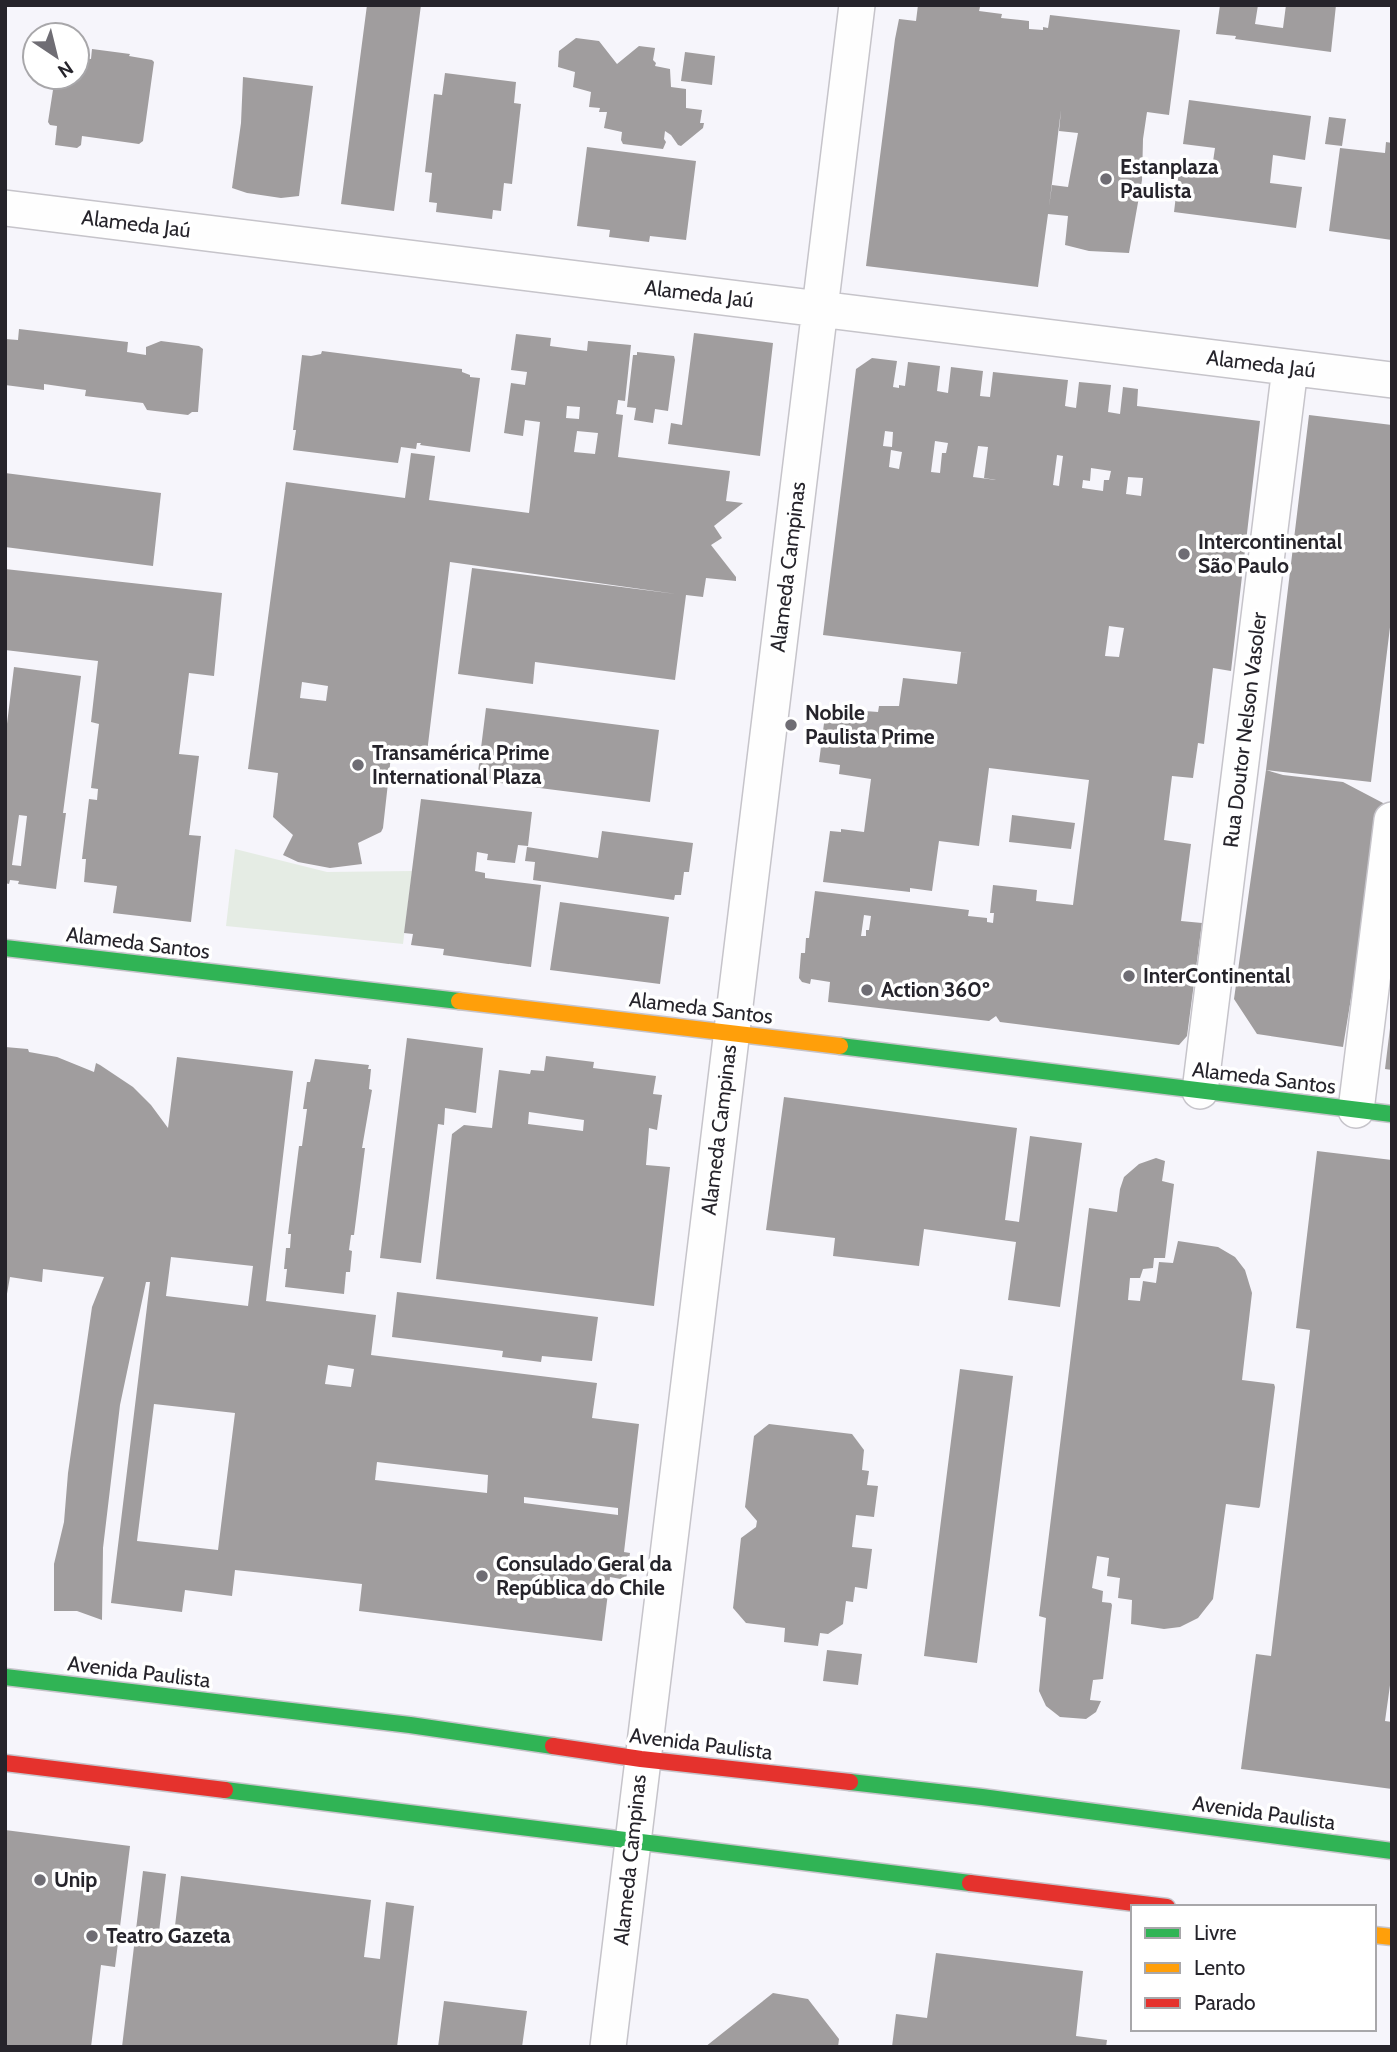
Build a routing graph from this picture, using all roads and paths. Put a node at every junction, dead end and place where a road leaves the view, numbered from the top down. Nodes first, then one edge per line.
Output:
1 (857, 5) edge
2 (5, 208) edge
3 (819, 309) junction
4 (1290, 368) junction
5 (1392, 380) edge
6 (1392, 820) edge
7 (5, 948) edge
8 (730, 1032) junction
9 (1200, 1091) junction
10 (1356, 1110) junction
11 (1392, 1114) edge
12 (5, 1677) edge
13 (641, 1759) junction
14 (5, 1763) edge
15 (634, 1840) junction
16 (1392, 1851) edge
17 (1151, 1905) edge
18 (608, 2047) edge

1 - 3 street, Alameda Campinas
2 - 3 street, Alameda Jaú
3 - 4 street, Alameda Jaú
3 - 8 street, Alameda Campinas
4 - 5 street, Alameda Jaú
4 - 9 street, Rua Doutor Nelson Vasoler
6 - 10 street
7 - 8 main road, Alameda Santos
8 - 9 main road, Alameda Santos
8 - 13 street, Alameda Campinas
9 - 10 main road, Alameda Santos
10 - 11 main road, Alameda Santos
12 - 13 main road, Avenida Paulista
13 - 15 street, Alameda Campinas
13 - 16 main road, Avenida Paulista
14 - 15 main road
15 - 17 main road
15 - 18 street, Alameda Campinas

